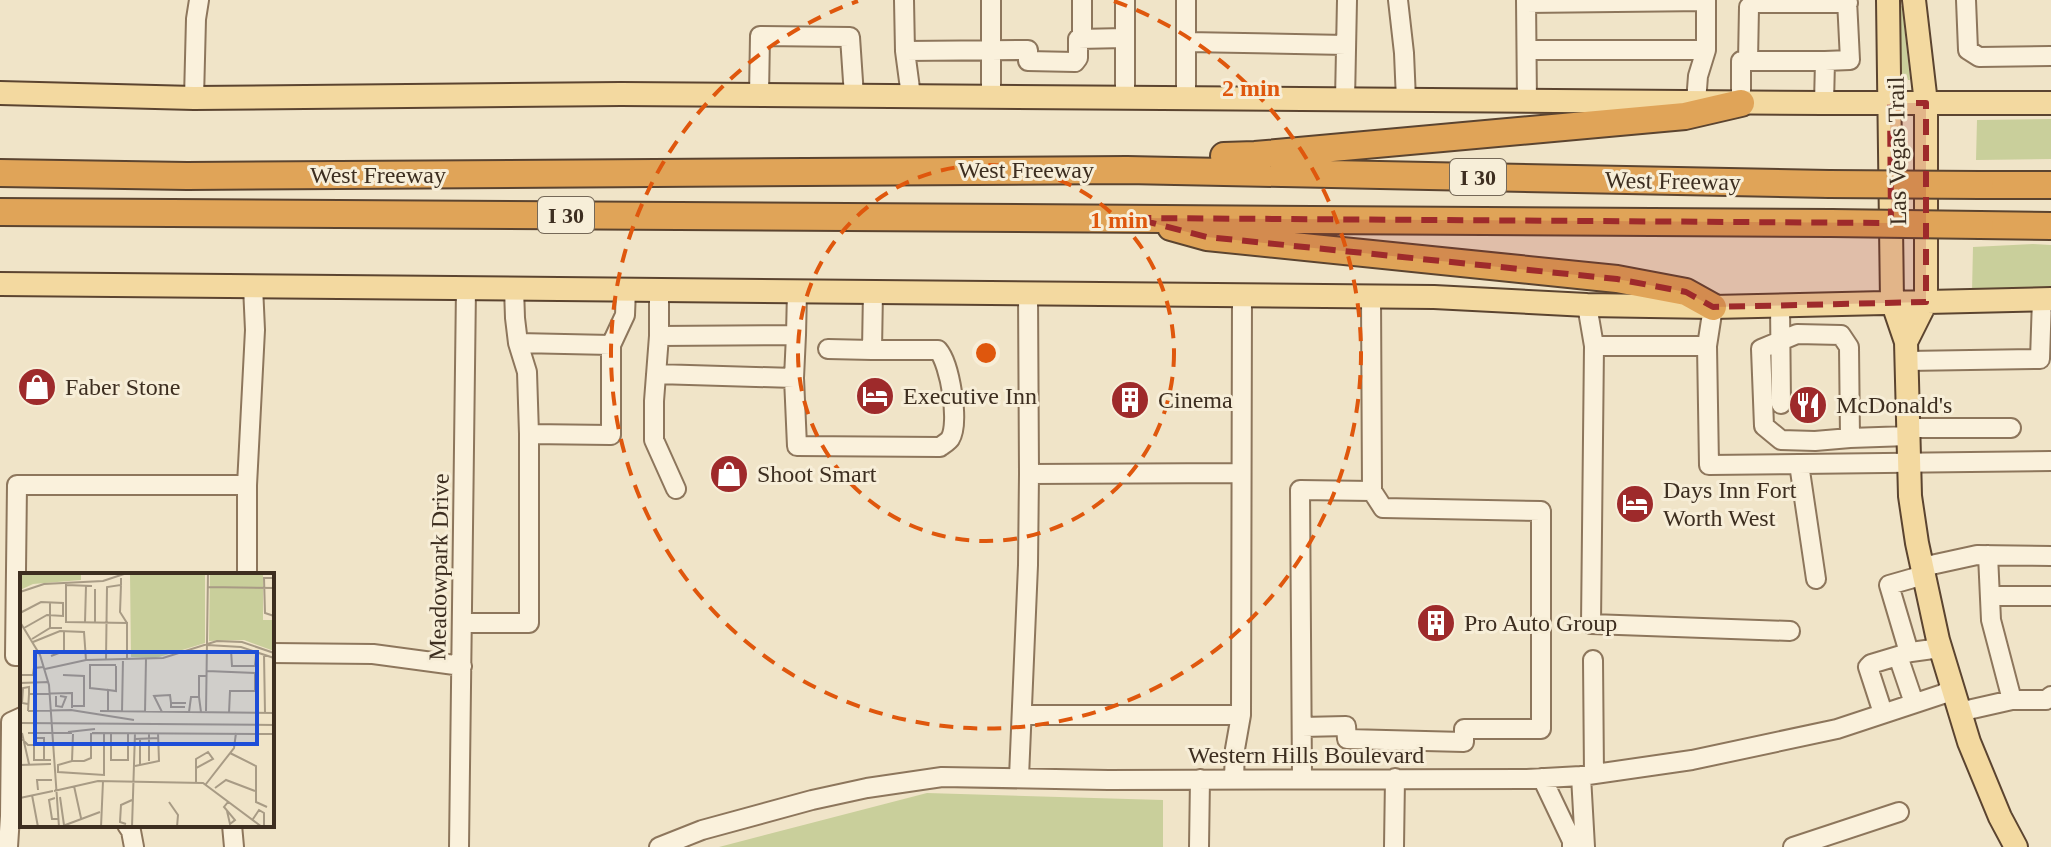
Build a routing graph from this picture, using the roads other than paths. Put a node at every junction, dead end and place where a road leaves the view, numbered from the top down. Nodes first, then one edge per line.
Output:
1 (199, 0) edge
2 (904, 0) edge
3 (991, 0) edge
4 (1082, 0) edge
5 (1125, 0) edge
6 (1186, 0) edge
7 (1347, 0) edge
8 (1398, 0) edge
9 (1706, 0) edge
10 (1888, 0) edge
11 (1914, 0) edge
12 (1966, 0) edge
13 (1526, 2) edge
14 (1848, 2) edge
15 (1125, 38) junction
16 (1082, 39) junction
17 (1187, 42) junction
18 (1346, 45) junction
19 (990, 50) junction
20 (1527, 50) junction
21 (1706, 50) junction
22 (905, 51) junction
23 (2051, 56) edge
24 (1748, 61) junction
25 (1825, 61) junction
26 (0, 93) edge
27 (759, 95) junction
28 (854, 96) junction
29 (911, 96) junction
30 (991, 97) junction
31 (194, 98) junction
32 (1125, 98) junction
33 (1186, 98) junction
34 (1345, 100) junction
35 (1406, 100) junction
36 (1527, 101) junction
37 (1696, 102) junction
38 (1741, 103) junction
39 (1824, 103) junction
40 (1890, 103) junction
41 (1926, 103) junction
42 (2051, 103) edge
43 (1127, 170) junction
44 (0, 173) edge
45 (2051, 185) edge
46 (0, 212) edge
47 (1133, 218) junction
48 (2051, 226) edge
49 (0, 284) edge
50 (253, 286) junction
51 (466, 288) junction
52 (514, 288) junction
53 (626, 289) junction
54 (659, 289) junction
55 (797, 291) junction
56 (873, 291) junction
57 (1028, 293) junction
58 (1242, 295) junction
59 (1371, 296) junction
60 (2047, 299) edge
61 (1892, 301) junction
62 (1926, 302) junction
63 (1587, 305) junction
64 (1774, 305) junction
65 (1713, 307) junction
66 (796, 335) junction
67 (659, 336) junction
68 (1781, 341) junction
69 (518, 343) junction
70 (611, 345) junction
71 (1594, 346) junction
72 (1707, 346) junction
73 (828, 349) dead end
74 (872, 350) junction
75 (1907, 352) junction
76 (656, 374) junction
77 (794, 378) junction
78 (1781, 404) dead end
79 (2011, 428) dead end
80 (1908, 432) junction
81 (529, 434) junction
82 (1850, 438) junction
83 (1909, 461) junction
84 (2051, 461) edge
85 (1799, 464) junction
86 (1241, 473) junction
87 (1029, 474) junction
88 (247, 485) junction
89 (676, 489) dead end
90 (1372, 491) junction
91 (1988, 555) junction
92 (2051, 556) edge
93 (1923, 571) junction
94 (247, 573) edge
95 (1816, 579) dead end
96 (1990, 596) junction
97 (2051, 596) edge
98 (462, 623) junction
99 (1790, 631) dead end
100 (1940, 648) junction
101 (274, 653) edge
102 (1904, 654) junction
103 (20, 656) edge
104 (1593, 660) dead end
105 (462, 666) junction
106 (1951, 689) junction
107 (2051, 696) edge
108 (2012, 700) junction
109 (1914, 703) junction
110 (1959, 712) junction
111 (1883, 713) junction
112 (1022, 715) junction
113 (1241, 715) junction
114 (20, 718) edge
115 (1302, 727) junction
116 (1588, 775) junction
117 (1019, 777) junction
118 (1302, 778) junction
119 (1395, 778) junction
120 (1542, 778) junction
121 (1200, 779) junction
122 (1234, 779) junction
123 (1899, 812) dead end
124 (16, 816) edge
125 (128, 827) edge
126 (232, 827) edge
127 (8, 847) edge
128 (134, 847) edge
129 (234, 847) edge
130 (459, 847) edge
131 (659, 847) edge
132 (1199, 847) edge
133 (1394, 847) edge
134 (1572, 847) edge
135 (1585, 847) edge
136 (1793, 847) edge
137 (2016, 847) edge

1 - 31 street
2 - 22 street
3 - 19 street
4 - 16 street
5 - 15 street
6 - 17 street
7 - 18 street
8 - 35 street
9 - 13 street
9 - 21 street
10 - 40 main road, Las Vegas Trail
11 - 41 main road, Las Vegas Trail
12 - 23 street
13 - 20 street
14 - 24 street
14 - 25 street
15 - 16 street
15 - 32 street
16 - 19 street
17 - 18 street
17 - 33 street
18 - 34 street
19 - 22 street
19 - 30 street
20 - 21 street
20 - 36 street
21 - 37 street
22 - 29 street
24 - 25 street
24 - 38 street
25 - 39 street
26 - 31 main road
27 - 28 main road
27 - 28 street
27 - 31 main road
28 - 29 main road
29 - 30 main road
30 - 32 main road
32 - 33 main road
33 - 34 main road
34 - 35 main road
35 - 36 main road
36 - 37 main road
37 - 38 main road
38 - 39 main road
38 - 43 highway
39 - 40 main road
40 - 41 main road
40 - 61 main road, Las Vegas Trail
41 - 42 main road
41 - 62 main road, Las Vegas Trail
43 - 44 highway, West Freeway / I 30
43 - 45 highway, West Freeway / I 30, bridge
46 - 47 highway, West Freeway / I 30
47 - 48 highway, West Freeway / I 30, bridge
47 - 65 highway
49 - 50 main road
50 - 51 main road
50 - 88 street
51 - 52 main road
51 - 98 street, Meadowpark Drive
52 - 53 main road
52 - 69 street
53 - 54 main road
53 - 70 street
54 - 55 main road
54 - 67 street
55 - 56 main road
55 - 66 street
56 - 57 main road
56 - 74 street
57 - 58 main road
57 - 87 street
58 - 59 main road
58 - 86 street
59 - 63 main road
59 - 90 street
60 - 62 main road
60 - 75 street
61 - 62 main road
61 - 64 main road
61 - 75 main road, Las Vegas Trail
62 - 75 main road
63 - 65 main road
63 - 71 street
64 - 65 main road
64 - 68 street
65 - 72 street
66 - 67 street
66 - 77 street
67 - 76 street
68 - 78 street
68 - 82 street
68 - 82 street
69 - 70 street
69 - 81 street
70 - 81 street
71 - 72 street
71 - 99 street
72 - 85 street
73 - 74 street
74 - 77 street
75 - 80 main road
76 - 77 street
76 - 89 street
79 - 80 street
80 - 82 street
80 - 83 main road
81 - 98 street
83 - 84 street
83 - 85 street
83 - 93 main road
85 - 95 street
86 - 87 street
86 - 113 street
87 - 112 street
88 - 94 street
88 - 103 street
90 - 115 street
90 - 115 street
91 - 92 street
91 - 93 street
91 - 96 street
93 - 100 main road
93 - 102 street
96 - 97 street
96 - 108 street
98 - 105 street, Meadowpark Drive
100 - 102 street
100 - 106 main road
101 - 105 street
102 - 109 street
102 - 111 street
104 - 116 street
105 - 130 street, Meadowpark Drive
106 - 109 street, Western Hills Boulevard
106 - 110 main road
107 - 108 street
108 - 110 street
109 - 111 street, Western Hills Boulevard
110 - 137 main road
111 - 116 street, Western Hills Boulevard
112 - 113 street
112 - 117 street
113 - 122 street
114 - 124 street
115 - 118 street
116 - 120 street, Western Hills Boulevard
116 - 135 street
117 - 121 street, Western Hills Boulevard
117 - 131 street, Western Hills Boulevard
118 - 119 street, Western Hills Boulevard
118 - 122 street, Western Hills Boulevard
119 - 120 street, Western Hills Boulevard
119 - 133 street
120 - 134 street
121 - 122 street, Western Hills Boulevard
121 - 132 street
123 - 136 street
124 - 127 street
125 - 128 street
126 - 129 street

